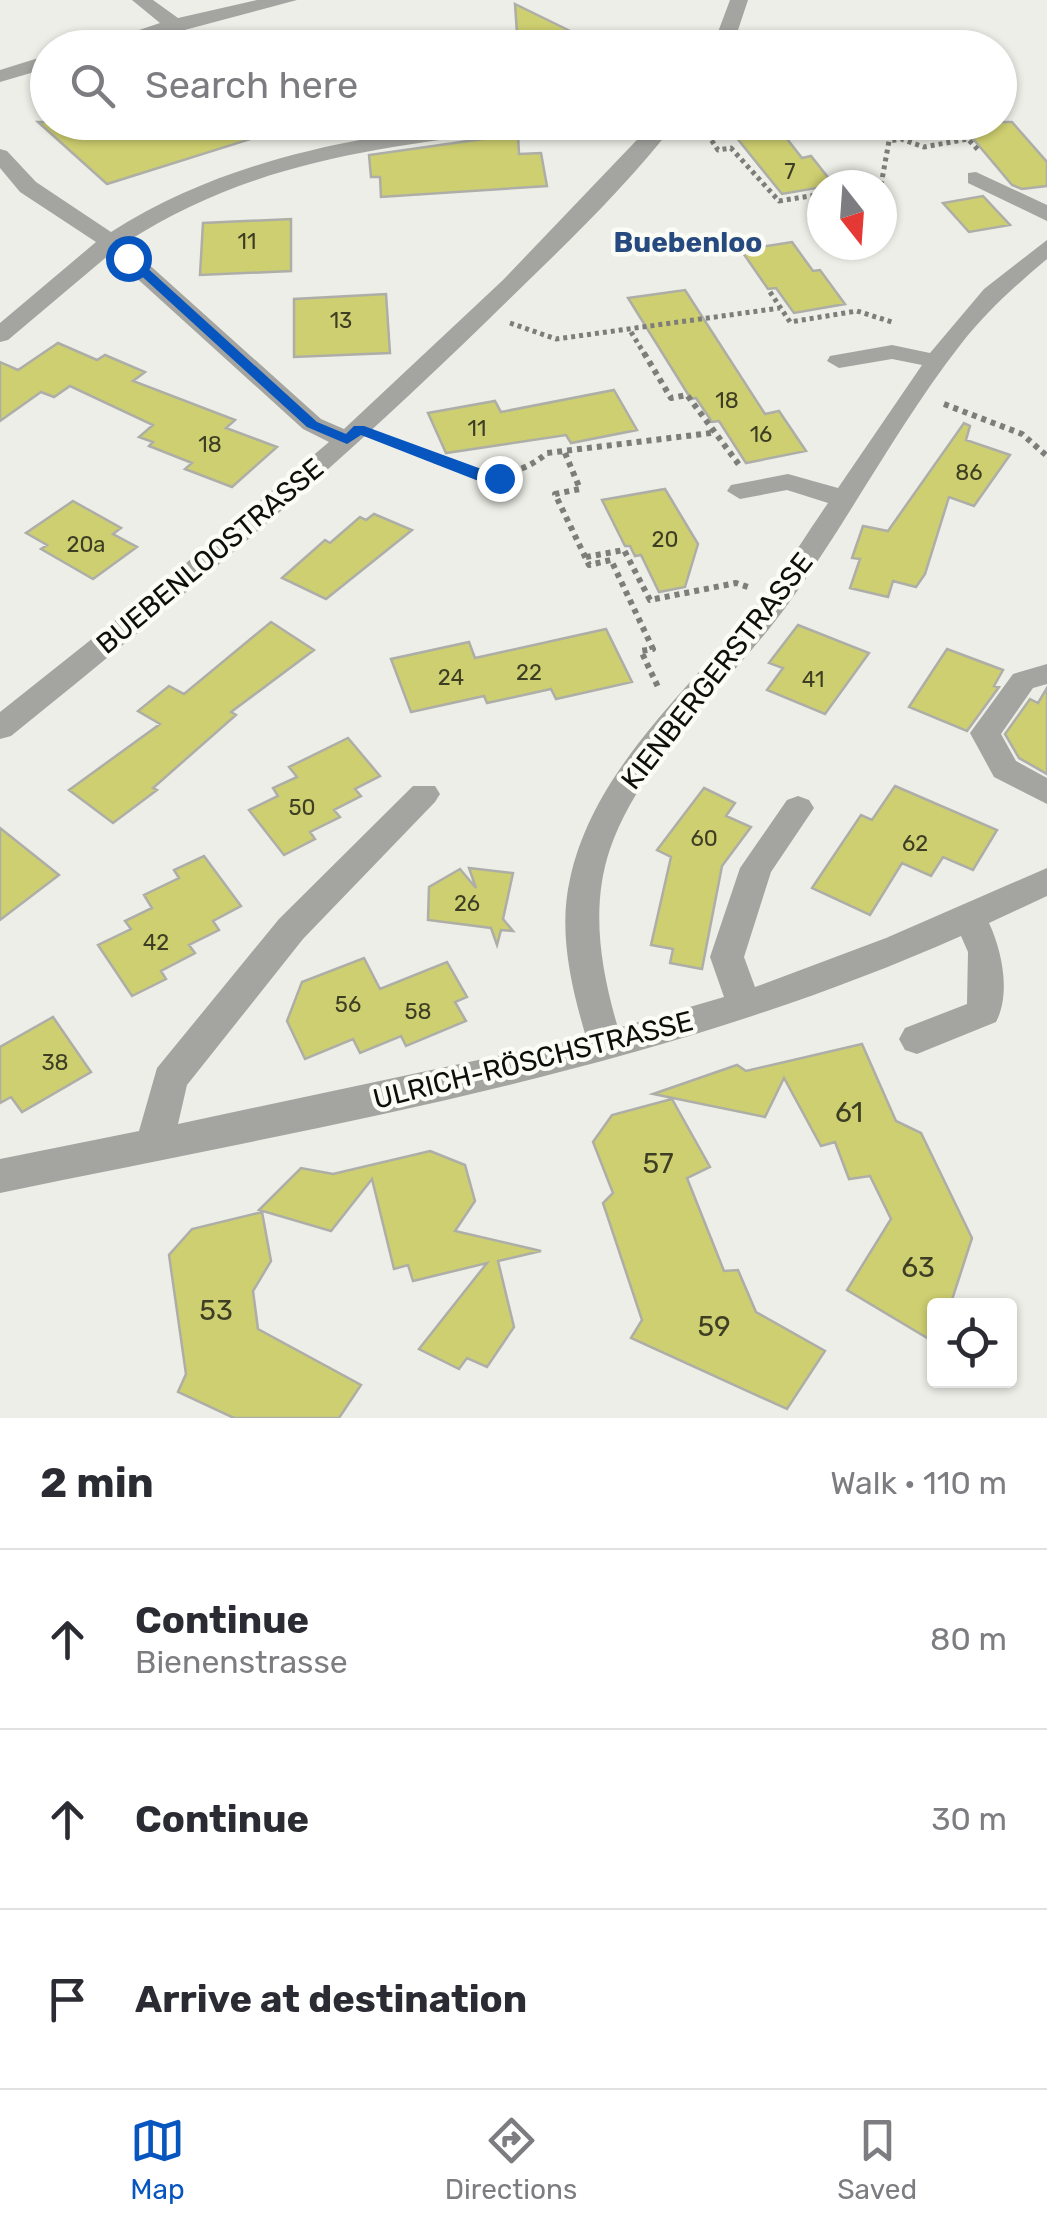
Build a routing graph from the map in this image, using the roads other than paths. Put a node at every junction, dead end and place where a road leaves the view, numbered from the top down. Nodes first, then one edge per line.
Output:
1 (140, 0) edge
2 (288, 0) edge
3 (739, 0) edge
4 (906, 20) dead end
5 (174, 24) junction
6 (154, 30) edge
7 (729, 30) edge
8 (907, 30) edge
9 (30, 67) edge
10 (0, 76) edge
11 (391, 140) edge
12 (660, 140) edge
13 (0, 154) edge
14 (976, 178) dead end
15 (1047, 214) edge
16 (111, 242) junction
17 (1047, 247) edge
18 (0, 335) edge
19 (839, 361) dead end
20 (936, 362) junction
21 (353, 434) junction
22 (740, 491) dead end
23 (842, 498) junction
24 (1047, 674) edge
25 (0, 728) edge
26 (1047, 792) edge
27 (424, 794) dead end
28 (798, 808) dead end
29 (1047, 880) edge
30 (970, 918) junction
31 (746, 1006) junction
32 (917, 1039) dead end
33 (606, 1047) junction
34 (155, 1143) junction
35 (0, 1176) edge

1 - 5 street
2 - 5 street
3 - 7 street
4 - 8 street
5 - 6 street
9 - 10 street
11 - 16 street
12 - 21 street, BUEBENLOOSTRASSE
13 - 16 street
14 - 15 street
16 - 18 street
16 - 21 street
17 - 20 street, KIENBERGERSTRASSE
19 - 20 street
20 - 23 street, KIENBERGERSTRASSE
21 - 25 street, BUEBENLOOSTRASSE
22 - 23 street
23 - 33 street, KIENBERGERSTRASSE
24 - 26 street
27 - 34 street
28 - 31 street
29 - 30 street, ULRICH-RÖSCHSTRASSE
30 - 31 street, ULRICH-RÖSCHSTRASSE
30 - 32 street
31 - 33 street, ULRICH-RÖSCHSTRASSE
33 - 34 street, ULRICH-RÖSCHSTRASSE
34 - 35 street, ULRICH-RÖSCHSTRASSE

